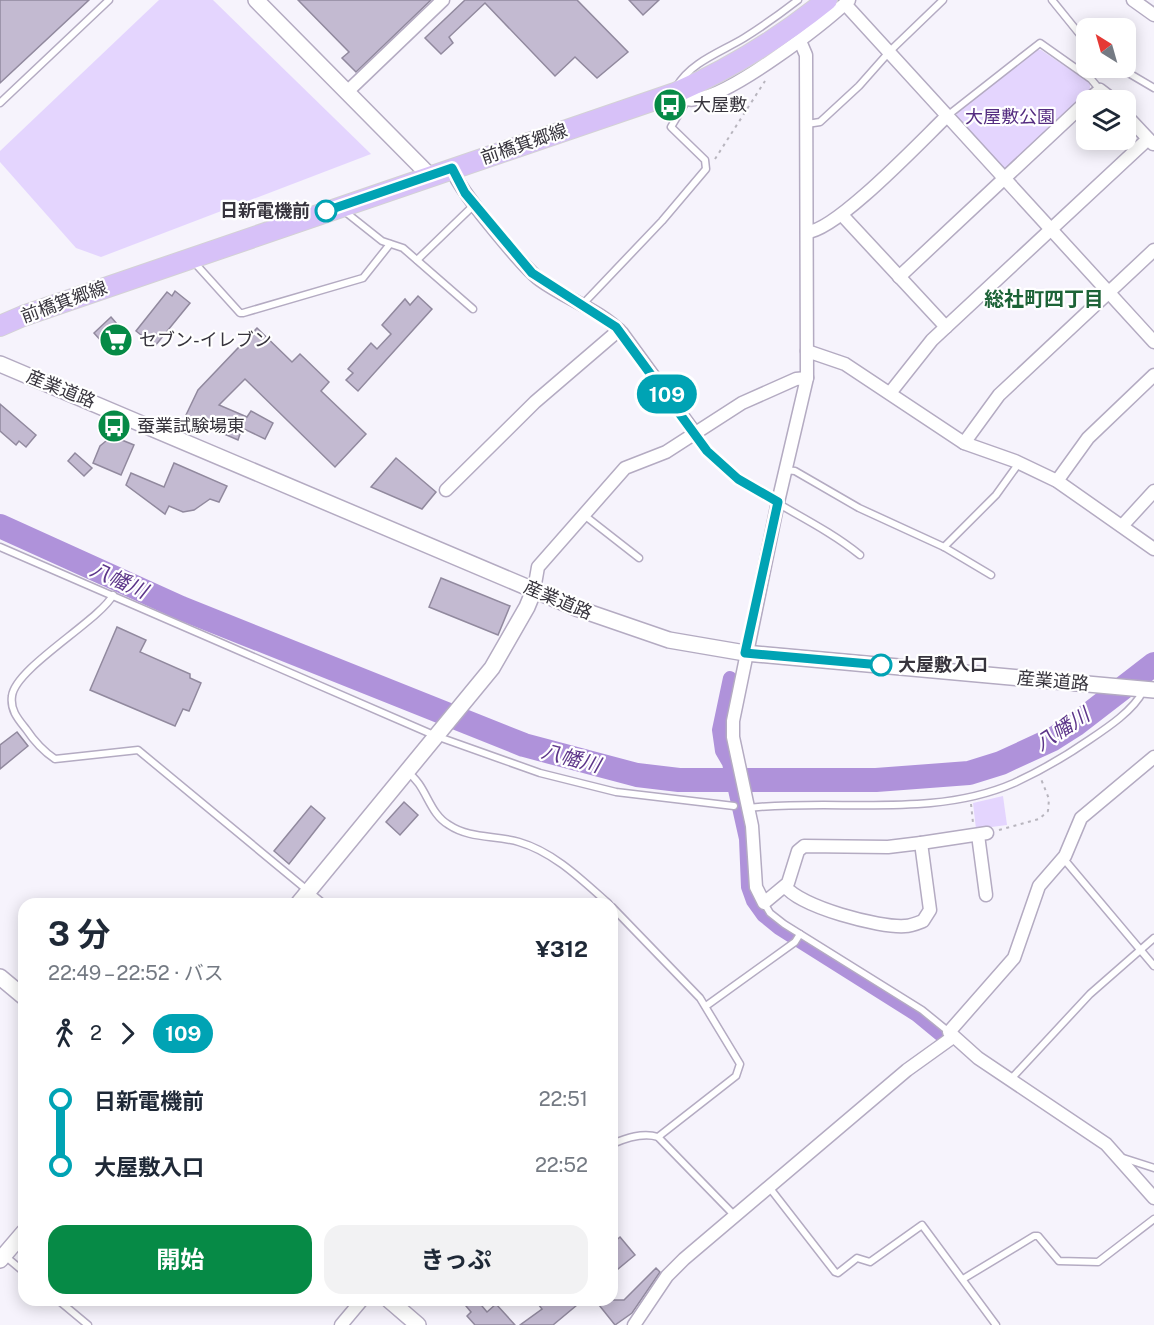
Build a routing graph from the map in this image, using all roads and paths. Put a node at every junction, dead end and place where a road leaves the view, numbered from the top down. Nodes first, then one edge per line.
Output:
1 (109, 0) edge
2 (256, 0) edge
3 (443, 0) edge
4 (798, 0) edge
5 (943, 0) edge
6 (1052, 0) edge
7 (1133, 0) edge
8 (840, 1) edge
9 (1154, 15) edge
10 (1076, 30) edge
11 (800, 41) junction
12 (890, 51) junction
13 (768, 62) junction
14 (1136, 77) edge
15 (1154, 88) edge
16 (1100, 90) edge
17 (348, 91) junction
18 (681, 96) junction
19 (0, 102) edge
20 (1076, 111) edge
21 (946, 117) junction
22 (806, 124) junction
23 (1136, 126) edge
24 (1151, 142) edge
25 (707, 163) junction
26 (452, 168) junction
27 (430, 176) junction
28 (1004, 179) junction
29 (345, 205) junction
30 (474, 205) junction
31 (842, 215) junction
32 (1050, 231) junction
33 (807, 232) junction
34 (390, 244) junction
35 (1154, 250) edge
36 (191, 258) junction
37 (417, 260) junction
38 (899, 277) junction
39 (1109, 293) junction
40 (582, 305) junction
41 (473, 309) dead end
42 (0, 326) edge
43 (946, 327) junction
44 (619, 330) junction
45 (1154, 342) edge
46 (807, 351) junction
47 (0, 364) edge
48 (1154, 375) edge
49 (807, 378) junction
50 (890, 393) junction
51 (695, 433) junction
52 (964, 443) junction
53 (1019, 463) junction
54 (785, 470) junction
55 (1057, 481) junction
56 (446, 490) dead end
57 (1154, 491) edge
58 (778, 502) junction
59 (584, 515) junction
60 (1122, 526) junction
61 (0, 547) edge
62 (944, 547) junction
63 (1154, 549) edge
64 (860, 555) dead end
65 (639, 558) dead end
66 (991, 575) dead end
67 (534, 590) junction
68 (113, 595) junction
69 (745, 653) junction
70 (1149, 690) edge
71 (438, 734) junction
72 (1154, 757) edge
73 (1038, 770) junction
74 (407, 772) junction
75 (970, 796) junction
76 (748, 804) junction
77 (734, 806) dead end
78 (980, 834) junction
79 (921, 843) junction
80 (1064, 858) junction
81 (784, 886) junction
82 (309, 892) junction
83 (986, 896) dead end
84 (304, 898) edge
85 (316, 898) edge
86 (602, 898) edge
87 (764, 903) junction
88 (618, 913) edge
89 (800, 934) junction
90 (1154, 938) edge
91 (1140, 950) junction
92 (1154, 966) edge
93 (0, 977) edge
94 (18, 992) edge
95 (706, 1006) junction
96 (951, 1034) junction
97 (1009, 1080) junction
98 (658, 1137) junction
99 (618, 1142) edge
100 (1118, 1157) junction
101 (1154, 1167) edge
102 (768, 1186) junction
103 (1154, 1198) edge
104 (734, 1215) junction
105 (1154, 1219) edge
106 (18, 1238) edge
107 (1, 1256) edge
108 (18, 1268) edge
109 (963, 1279) junction
110 (65, 1306) edge
111 (357, 1306) edge
112 (396, 1306) edge
113 (639, 1322) edge
114 (88, 1325) edge
115 (341, 1325) edge
116 (418, 1325) edge
117 (996, 1325) edge

1 - 19 lane
2 - 17 street
3 - 17 street
4 - 18 lane
5 - 12 lane
6 - 10 lane
7 - 9 street
8 - 11 street
8 - 12 street
8 - 18 main road, 前橋箕郷線
11 - 13 street
11 - 22 street
12 - 21 street
12 - 22 lane
13 - 18 street
13 - 25 path
14 - 15 lane
16 - 21 lane
17 - 27 street
18 - 25 lane
18 - 26 main road, 前橋箕郷線
20 - 28 street
21 - 28 street
21 - 31 street
22 - 33 street
23 - 24 street
24 - 32 street
25 - 40 lane
26 - 27 main road, 前橋箕郷線
26 - 30 street
27 - 29 main road, 前橋箕郷線
28 - 32 street
28 - 38 street
29 - 34 lane
29 - 36 main road, 前橋箕郷線
30 - 37 lane
30 - 40 street
31 - 33 street
31 - 38 street
32 - 39 street
32 - 43 street
33 - 46 street
34 - 36 lane
34 - 37 lane
35 - 39 street
36 - 42 main road, 前橋箕郷線
37 - 41 lane
38 - 43 street
39 - 45 street
39 - 52 street
40 - 44 street
43 - 50 street
44 - 51 street
44 - 56 street
46 - 49 street
46 - 50 street
47 - 67 street, 産業道路
48 - 55 street
49 - 51 street
49 - 54 street
50 - 52 street
51 - 58 lane
51 - 59 street
52 - 53 street
53 - 55 street
53 - 62 lane
54 - 58 street
54 - 62 lane
55 - 60 street
57 - 60 street
58 - 64 lane
58 - 69 street
59 - 65 lane
59 - 67 street
60 - 63 street
61 - 68 lane
62 - 66 lane
67 - 69 street, 産業道路
67 - 71 street
68 - 71 lane
68 - 82 lane
69 - 70 street, 産業道路
69 - 76 street
70 - 73 lane
71 - 74 street
71 - 77 lane
72 - 80 street
73 - 75 lane
73 - 78 path
74 - 82 street
74 - 86 lane
75 - 76 lane
75 - 78 path
76 - 87 street
78 - 79 street
78 - 83 street
79 - 81 street
79 - 81 street
80 - 91 lane
80 - 96 street
81 - 87 street
82 - 84 street
82 - 85 lane
87 - 89 lane
88 - 95 lane
89 - 95 lane
89 - 96 lane
90 - 91 lane
91 - 92 lane
91 - 97 lane
93 - 94 street
95 - 98 lane
96 - 97 street
96 - 102 street
97 - 100 street
98 - 99 lane
98 - 104 lane
100 - 101 lane
100 - 103 street
102 - 104 street
102 - 109 lane
104 - 113 street
105 - 109 lane
106 - 107 street
107 - 108 lane
109 - 117 lane
110 - 114 lane
111 - 115 street
112 - 116 street

